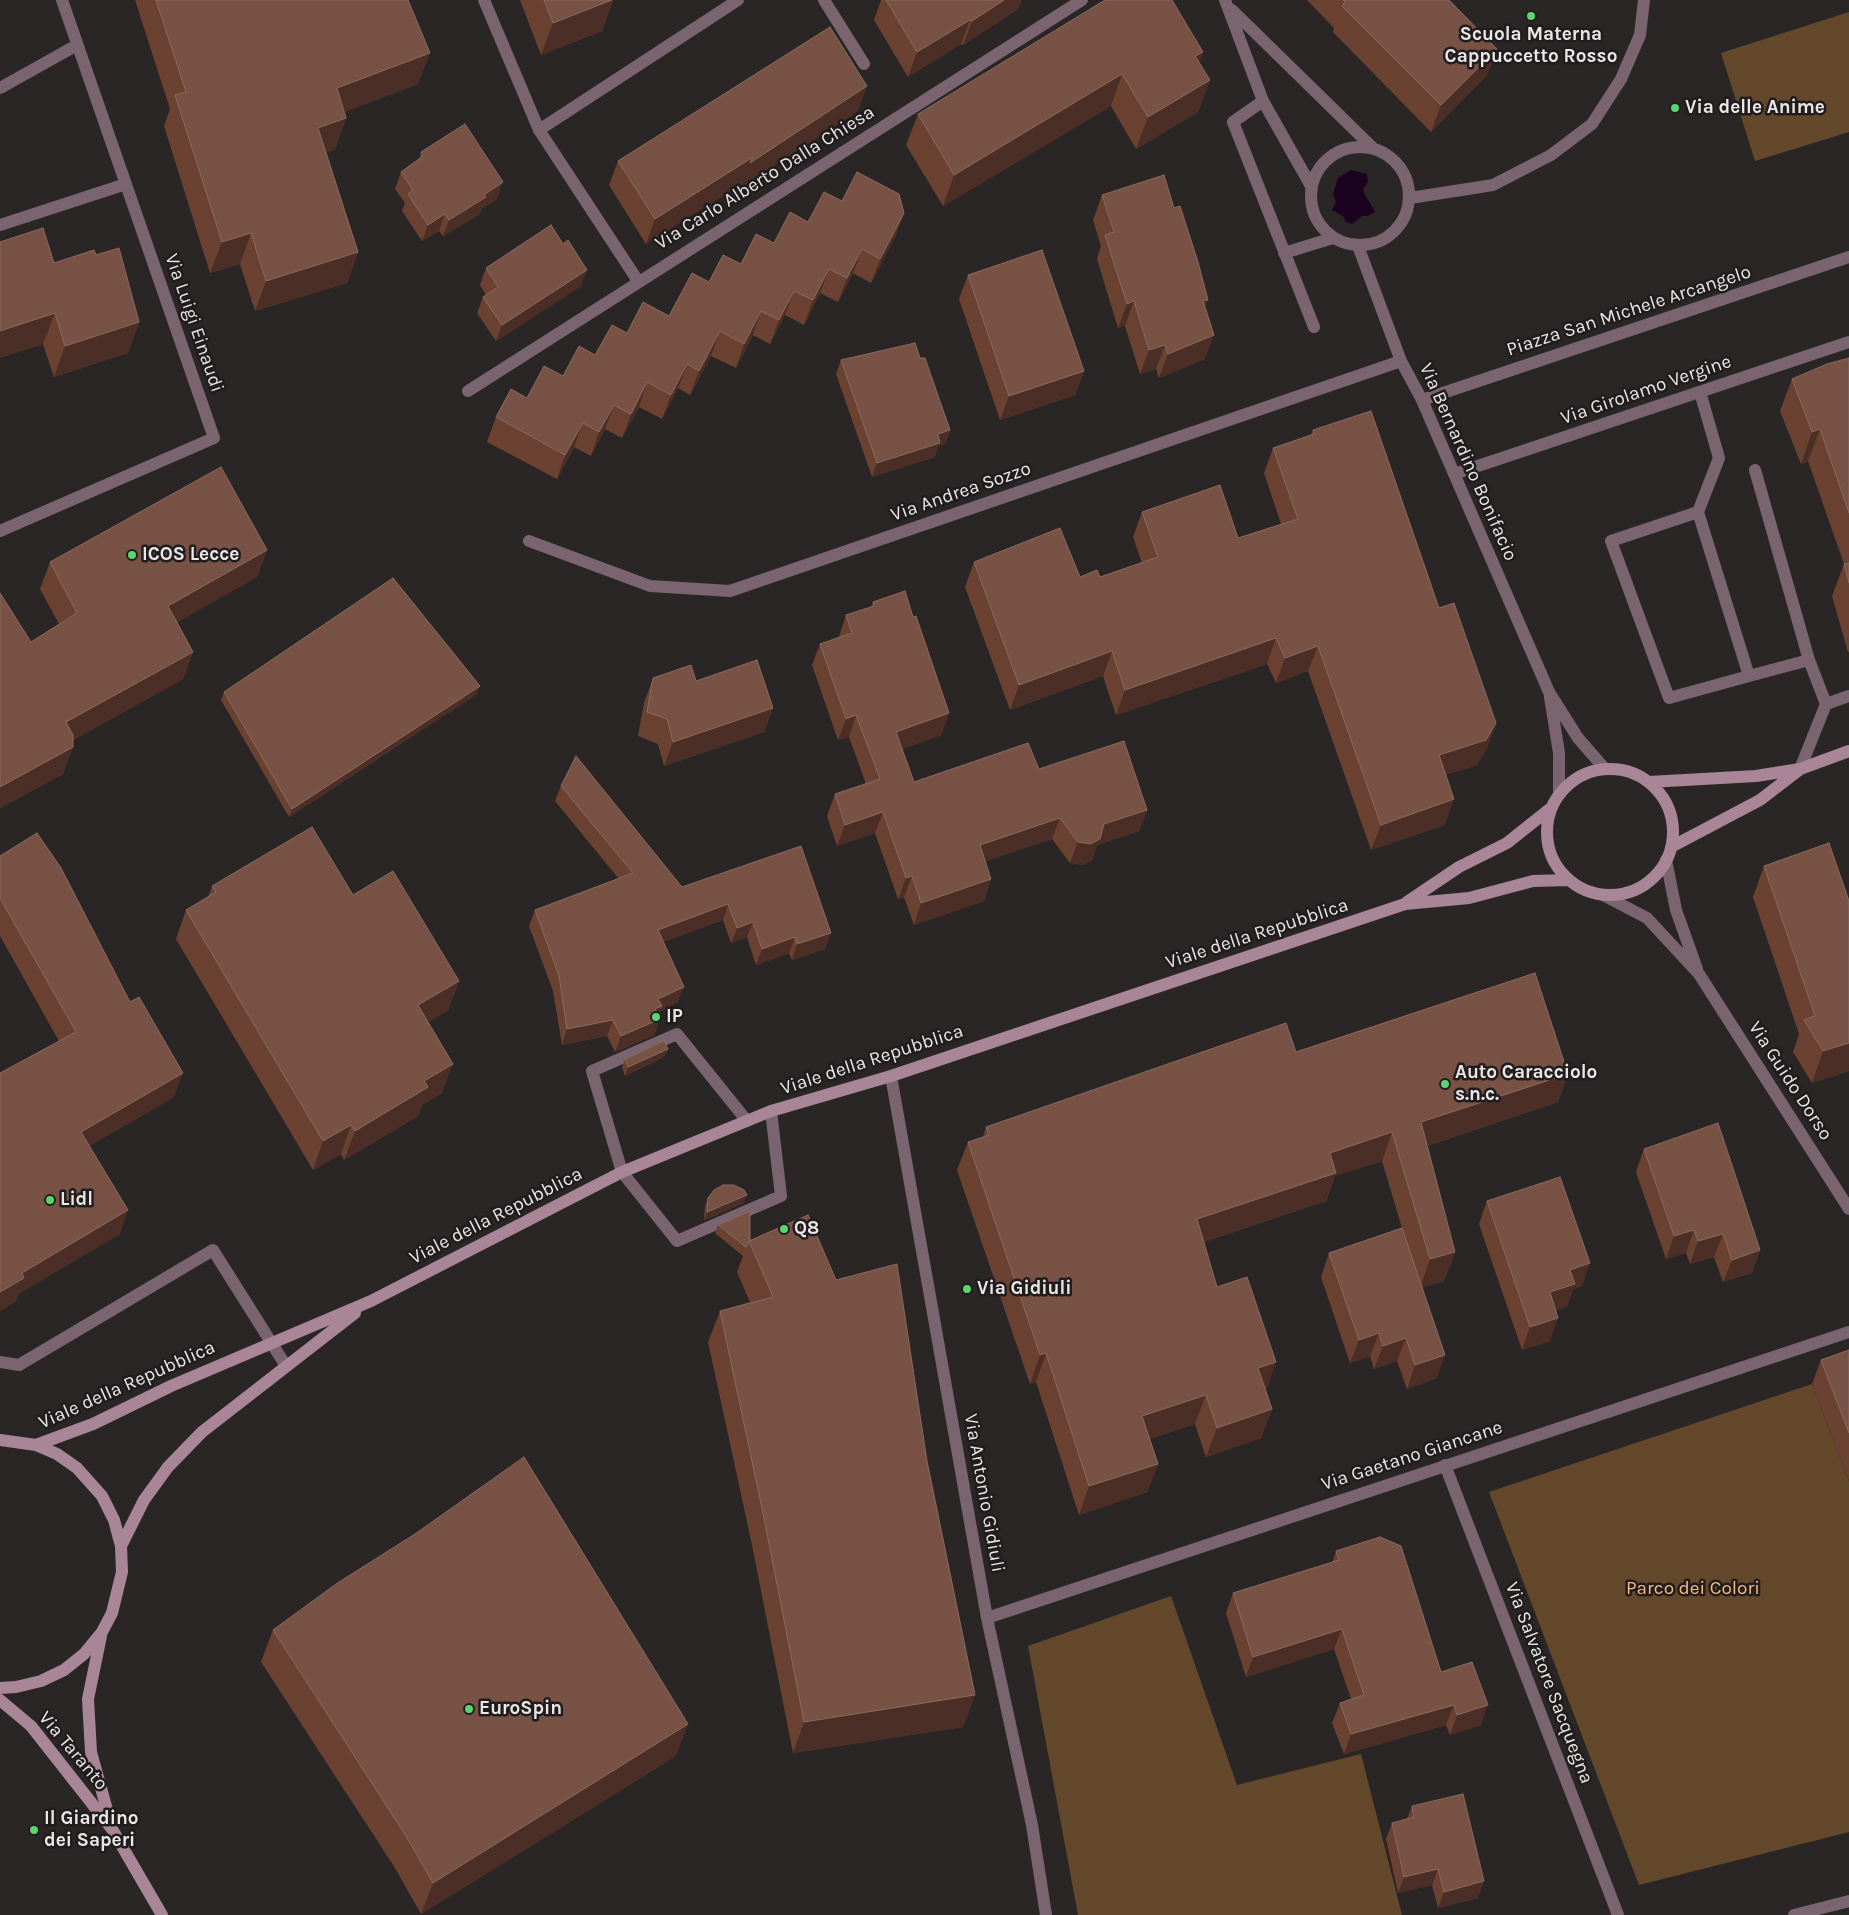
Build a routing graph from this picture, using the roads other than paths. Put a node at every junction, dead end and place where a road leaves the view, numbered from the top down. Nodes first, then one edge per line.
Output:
1 (62, 0) edge
2 (484, 0) edge
3 (738, 0) edge
4 (824, 0) edge
5 (1082, 0) edge
6 (1644, 0) edge
7 (1227, 4) edge
8 (77, 45) junction
9 (864, 64) dead end
10 (0, 88) edge
11 (1263, 101) junction
12 (539, 130) junction
13 (1374, 149) junction
14 (126, 184) junction
15 (1311, 186) junction
16 (1410, 198) junction
17 (0, 224) edge
18 (1333, 238) junction
19 (1358, 246) junction
20 (1284, 253) junction
21 (1849, 257) edge
22 (638, 281) junction
23 (1314, 327) dead end
24 (1849, 342) edge
25 (1401, 360) junction
26 (468, 390) dead end
27 (1700, 392) junction
28 (1422, 400) junction
29 (1755, 470) dead end
30 (1454, 474) junction
31 (1698, 512) junction
32 (0, 531) edge
33 (529, 542) dead end
34 (1809, 660) junction
35 (1749, 676) junction
36 (1549, 692) junction
37 (1849, 696) edge
38 (1826, 704) junction
39 (1849, 752) edge
40 (1605, 769) junction
41 (1800, 769) junction
42 (1649, 782) junction
43 (1559, 793) junction
44 (1551, 808) junction
45 (1672, 847) junction
46 (1666, 860) junction
47 (1568, 880) junction
48 (1603, 895) junction
49 (1405, 904) junction
50 (1699, 974) junction
51 (891, 1076) junction
52 (771, 1111) junction
53 (747, 1121) junction
54 (622, 1172) junction
55 (1849, 1209) edge
56 (371, 1301) junction
57 (1849, 1332) edge
58 (271, 1344) junction
59 (0, 1362) edge
60 (286, 1366) junction
61 (0, 1440) edge
62 (36, 1445) junction
63 (1445, 1465) junction
64 (121, 1546) junction
65 (987, 1618) junction
66 (102, 1632) junction
67 (0, 1688) edge
68 (0, 1700) edge
69 (112, 1829) junction
70 (1849, 1901) edge
71 (162, 1915) edge
72 (1046, 1915) edge
73 (1618, 1915) edge
74 (1794, 1915) edge

1 - 8 street, Via Luigi Einaudi
2 - 12 street
3 - 12 street
4 - 9 street
5 - 22 street, Via Carlo Alberto Dalla Chiesa
6 - 16 street
7 - 11 street
7 - 13 street
8 - 10 street
8 - 14 street, Via Luigi Einaudi
11 - 15 street
11 - 20 street
12 - 22 street
13 - 15 street
13 - 16 street
14 - 17 street
14 - 32 street, Via Luigi Einaudi
15 - 18 street
16 - 19 street
18 - 19 street
18 - 20 street
19 - 25 street, Via Bernardino Bonifacio
20 - 23 street
21 - 28 street, Piazza San Michele Arcangelo
22 - 26 street, Via Carlo Alberto Dalla Chiesa
24 - 27 street, Via Girolamo Vergine
25 - 28 street, Via Bernardino Bonifacio
25 - 33 street, Via Andrea Sozzo
27 - 30 street, Via Girolamo Vergine
27 - 31 street
28 - 30 street, Via Bernardino Bonifacio
29 - 34 street
30 - 36 street, Via Bernardino Bonifacio
31 - 35 street
31 - 35 street
34 - 35 street
34 - 38 street
36 - 40 street, Via Bernardino Bonifacio
36 - 43 street, Via Bernardino Bonifacio
37 - 38 street
38 - 41 street
39 - 41 main road, Viale della Repubblica
40 - 42 main road, Viale della Repubblica
40 - 43 main road, Viale della Repubblica
41 - 42 main road, Viale della Repubblica
41 - 45 main road, Viale della Repubblica
42 - 45 main road, Viale della Repubblica
43 - 44 main road, Viale della Repubblica
44 - 47 main road, Viale della Repubblica
44 - 49 main road, Viale della Repubblica
45 - 46 main road, Viale della Repubblica
46 - 48 main road, Viale della Repubblica
46 - 50 street, Via Guido Dorso
47 - 48 main road, Viale della Repubblica
47 - 49 main road, Viale della Repubblica
48 - 50 street, Via Guido Dorso
49 - 51 main road, Viale della Repubblica
50 - 55 street, Via Guido Dorso
51 - 52 main road, Viale della Repubblica
51 - 65 street, Via Antonio Gidiuli
52 - 53 main road, Viale della Repubblica
52 - 54 street
53 - 54 main road, Viale della Repubblica
53 - 54 street
54 - 56 main road, Viale della Repubblica
56 - 58 main road, Viale della Repubblica
56 - 60 main road, Viale della Repubblica
57 - 63 street, Via Gaetano Giancane
58 - 59 street
58 - 60 street
58 - 62 main road, Viale della Repubblica
60 - 64 main road, Viale della Repubblica
61 - 62 main road
62 - 64 main road
63 - 65 street, Via Gaetano Giancane
63 - 73 street, Via Salvatore Sacquegna
64 - 66 main road
65 - 72 street, Via Antonio Gidiuli
66 - 67 main road
66 - 69 main road, Via Taranto
68 - 69 main road, Via Taranto
69 - 71 main road, Via Taranto
70 - 74 street

